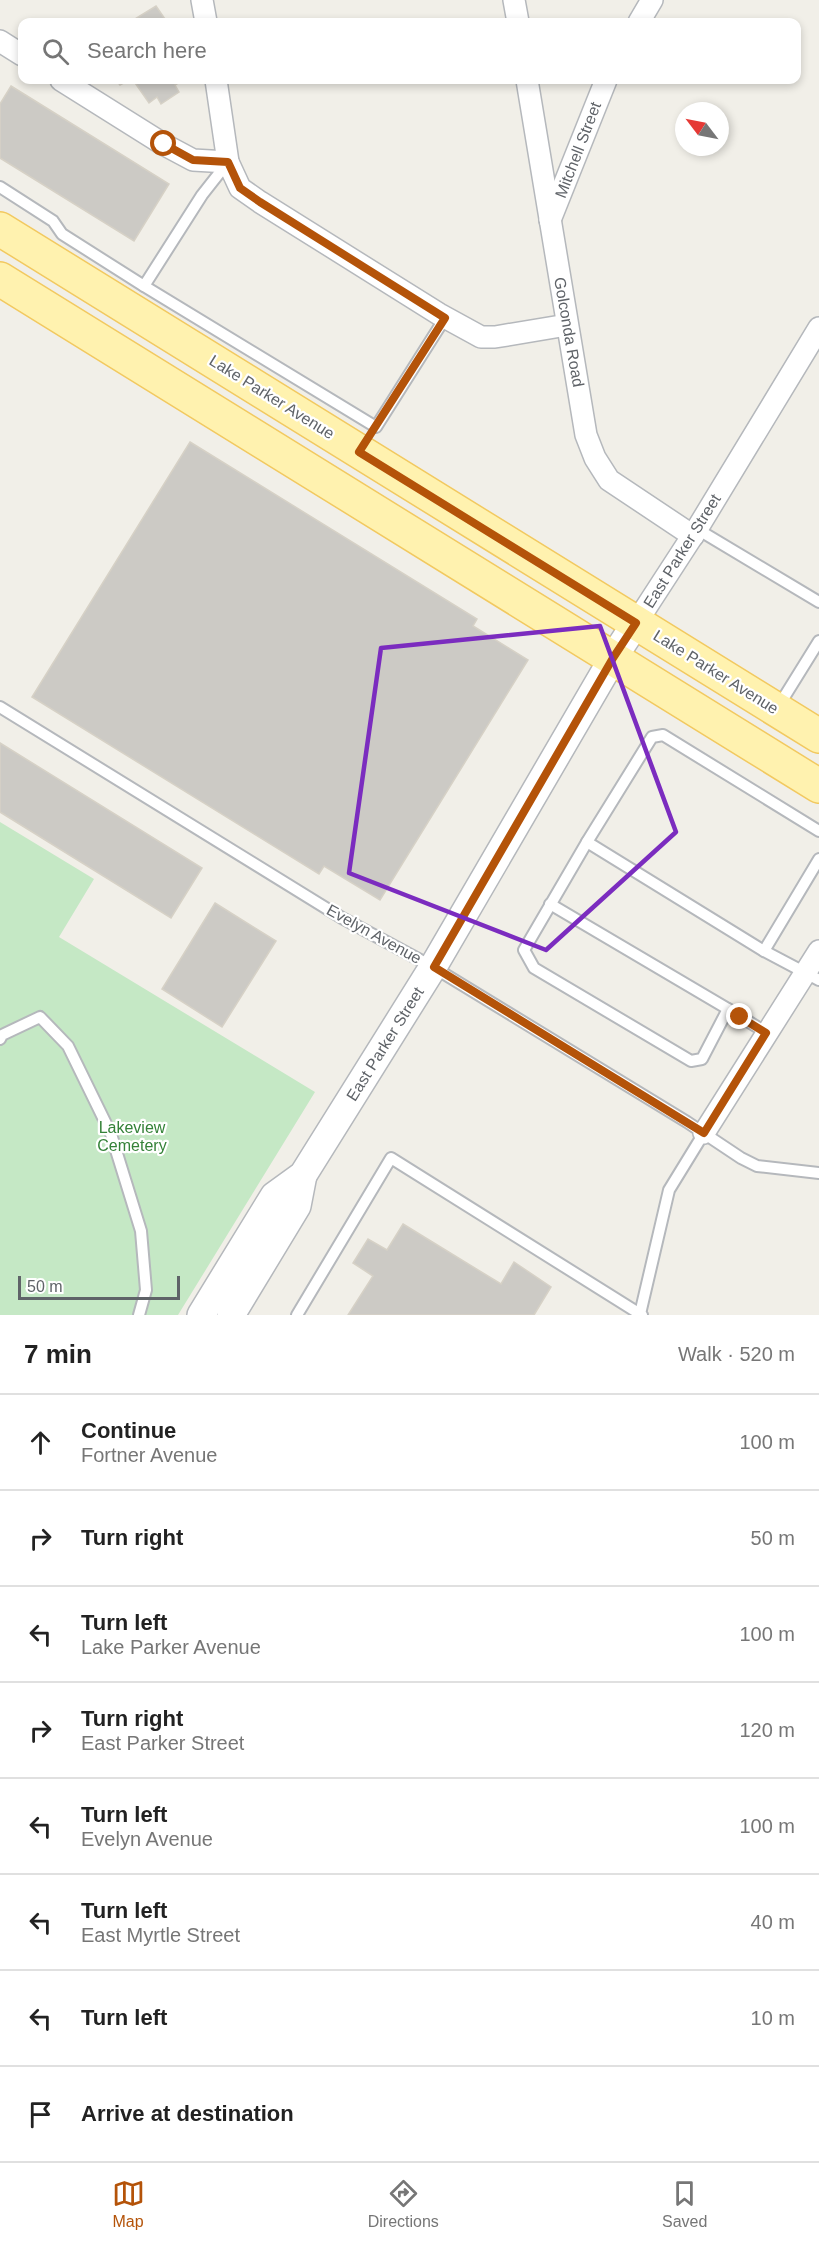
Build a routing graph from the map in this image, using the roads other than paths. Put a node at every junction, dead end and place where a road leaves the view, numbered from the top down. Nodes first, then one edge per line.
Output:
1 (202, 0) edge
2 (652, 0) edge
3 (205, 18) edge
4 (641, 18) edge
5 (0, 41) edge
6 (18, 53) edge
7 (67, 84) edge
8 (217, 84) edge
9 (528, 84) edge
10 (604, 84) edge
11 (228, 162) junction
12 (0, 187) edge
13 (550, 220) junction
14 (0, 229) edge
15 (0, 279) edge
16 (144, 286) junction
17 (445, 318) junction
18 (567, 325) junction
19 (819, 328) edge
20 (367, 440) junction
21 (695, 533) junction
22 (819, 602) edge
23 (636, 623) junction
24 (819, 641) edge
25 (613, 658) junction
26 (0, 707) edge
27 (776, 710) junction
28 (819, 736) edge
29 (819, 786) edge
30 (819, 831) edge
31 (586, 843) junction
32 (819, 859) edge
33 (550, 904) junction
34 (764, 951) junction
35 (819, 951) edge
36 (434, 967) junction
37 (812, 976) edge
38 (728, 1010) junction
39 (766, 1033) junction
40 (0, 1039) edge
41 (704, 1133) junction
42 (819, 1173) edge
43 (303, 1174) junction
44 (641, 1314) edge
45 (139, 1315) edge
46 (201, 1315) edge
47 (231, 1315) edge
48 (297, 1315) edge

1 - 3 street
2 - 4 street
5 - 6 street
7 - 11 street
8 - 11 street
9 - 13 street, Golconda Road
10 - 13 street, Mitchell Street
11 - 16 lane
11 - 17 street
12 - 16 lane
13 - 18 street, Golconda Road
14 - 20 main road, Lake Parker Avenue
15 - 25 main road
16 - 20 lane
17 - 18 street
17 - 20 lane
18 - 21 street, Golconda Road
19 - 21 street, East Parker Street
20 - 23 main road, Lake Parker Avenue
21 - 22 lane
21 - 23 street, East Parker Street
23 - 25 street, East Parker Street
23 - 27 main road, Lake Parker Avenue
24 - 27 lane
25 - 29 main road
25 - 36 street, East Parker Street
26 - 36 lane, Evelyn Avenue
27 - 28 main road, Lake Parker Avenue
30 - 31 lane
31 - 33 lane
31 - 34 lane
32 - 34 lane
33 - 38 lane
33 - 38 lane
34 - 37 lane
35 - 37 street
36 - 41 lane, Evelyn Avenue
36 - 43 street, East Parker Street
37 - 39 street
38 - 39 lane
39 - 41 street
40 - 45 lane
41 - 42 lane, Evelyn Avenue
41 - 44 lane
43 - 46 street, East Parker Street
43 - 47 street, East Parker Street
44 - 48 lane

